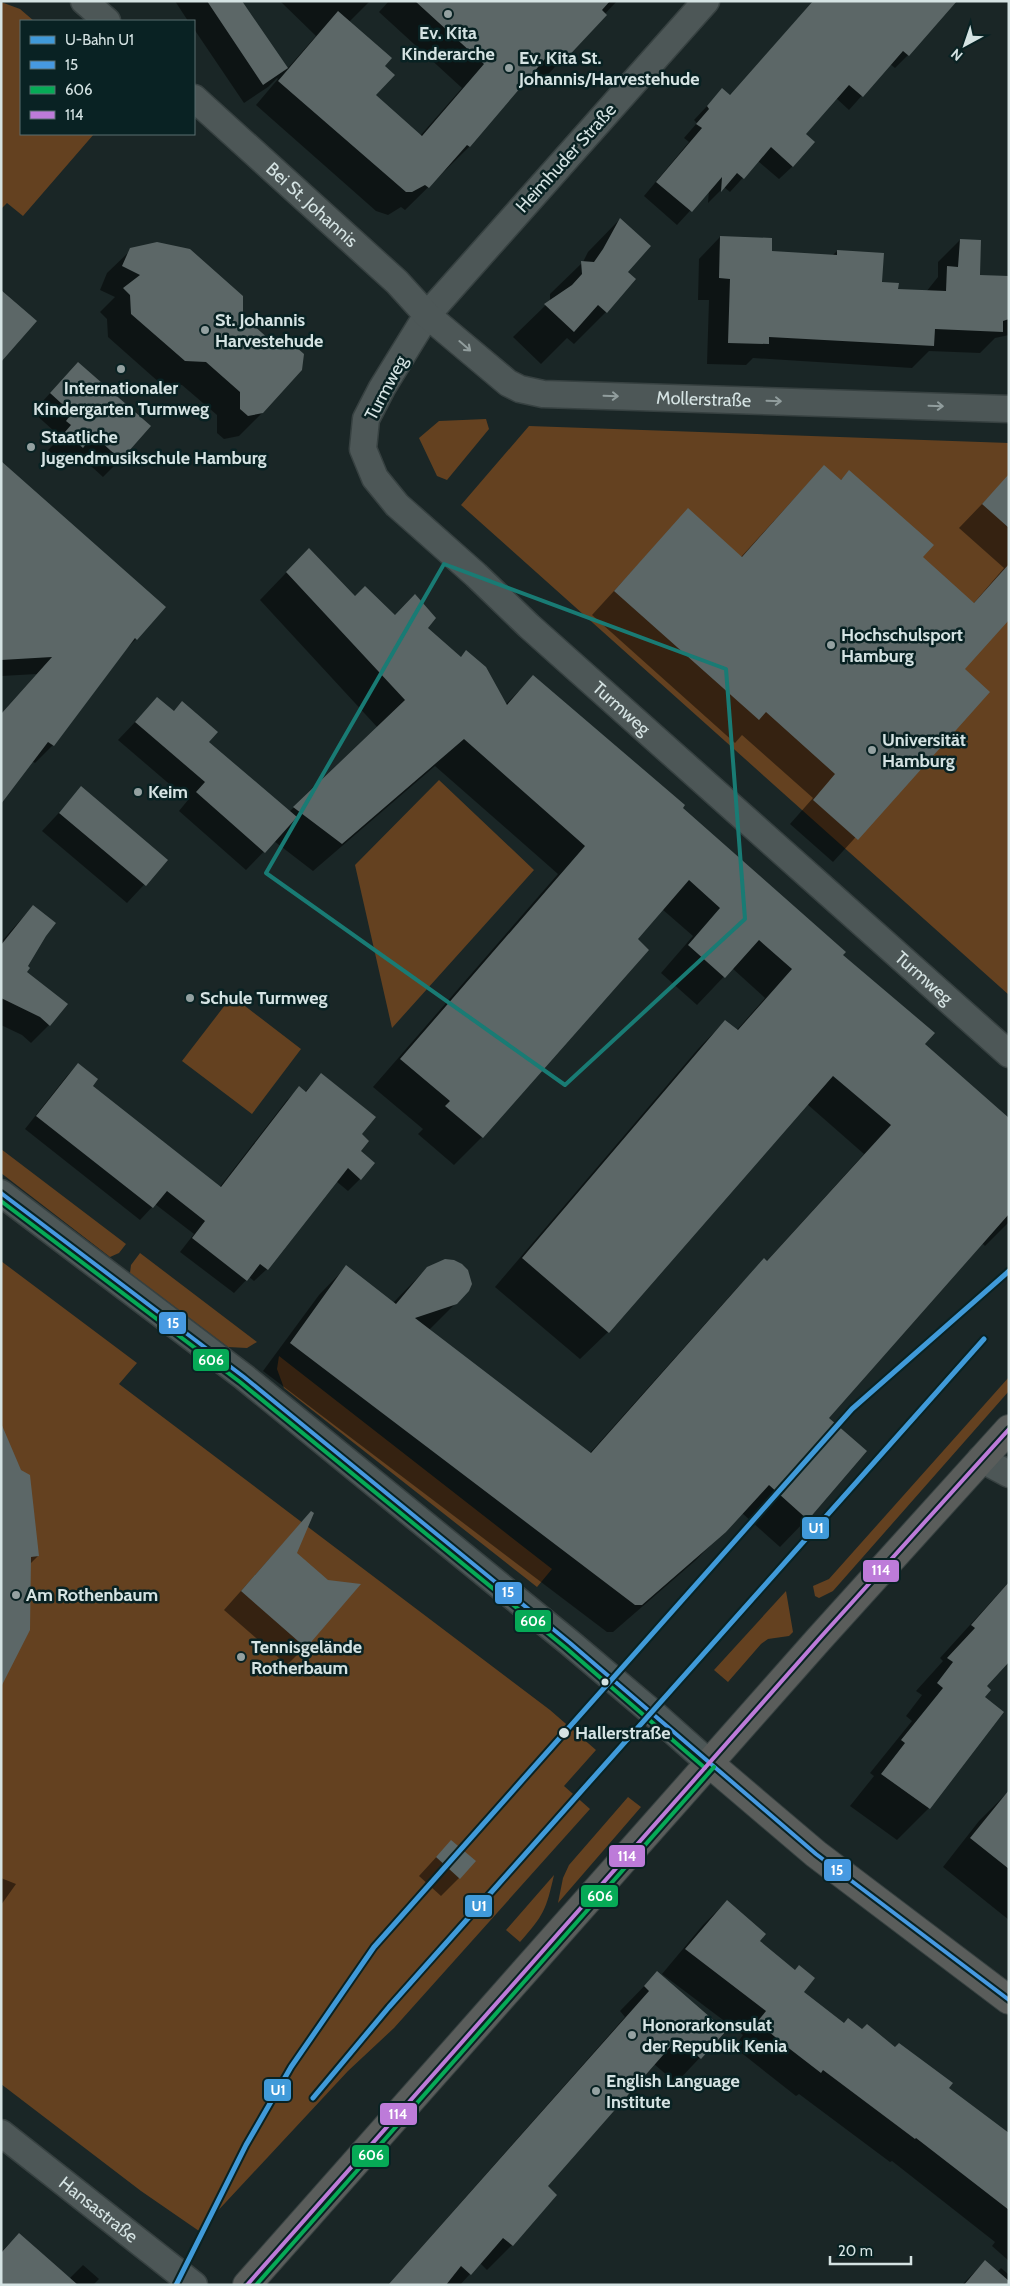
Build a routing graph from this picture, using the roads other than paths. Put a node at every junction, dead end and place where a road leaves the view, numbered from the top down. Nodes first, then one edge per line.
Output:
1 (84, 1) edge
2 (706, 1) edge
3 (106, 20) edge
4 (195, 99) edge
5 (427, 315) junction
6 (1009, 409) edge
7 (1009, 1054) edge
8 (1, 1193) edge
9 (1009, 1429) edge
10 (981, 1459) junction
11 (1009, 1474) edge
12 (709, 1763) junction
13 (1009, 2000) edge
14 (1, 2133) edge
15 (194, 2285) edge
16 (247, 2285) edge

1 - 3 street
2 - 5 street, Heimhuder Straße
4 - 5 street, Bei St. Johannis
5 -> 6 street, Mollerstraße
5 - 7 street, Turmweg
8 - 12 street
9 - 10 main road
10 - 11 street
10 - 12 main road
12 - 13 main road
12 - 16 main road
14 - 15 street, Hansastraße

